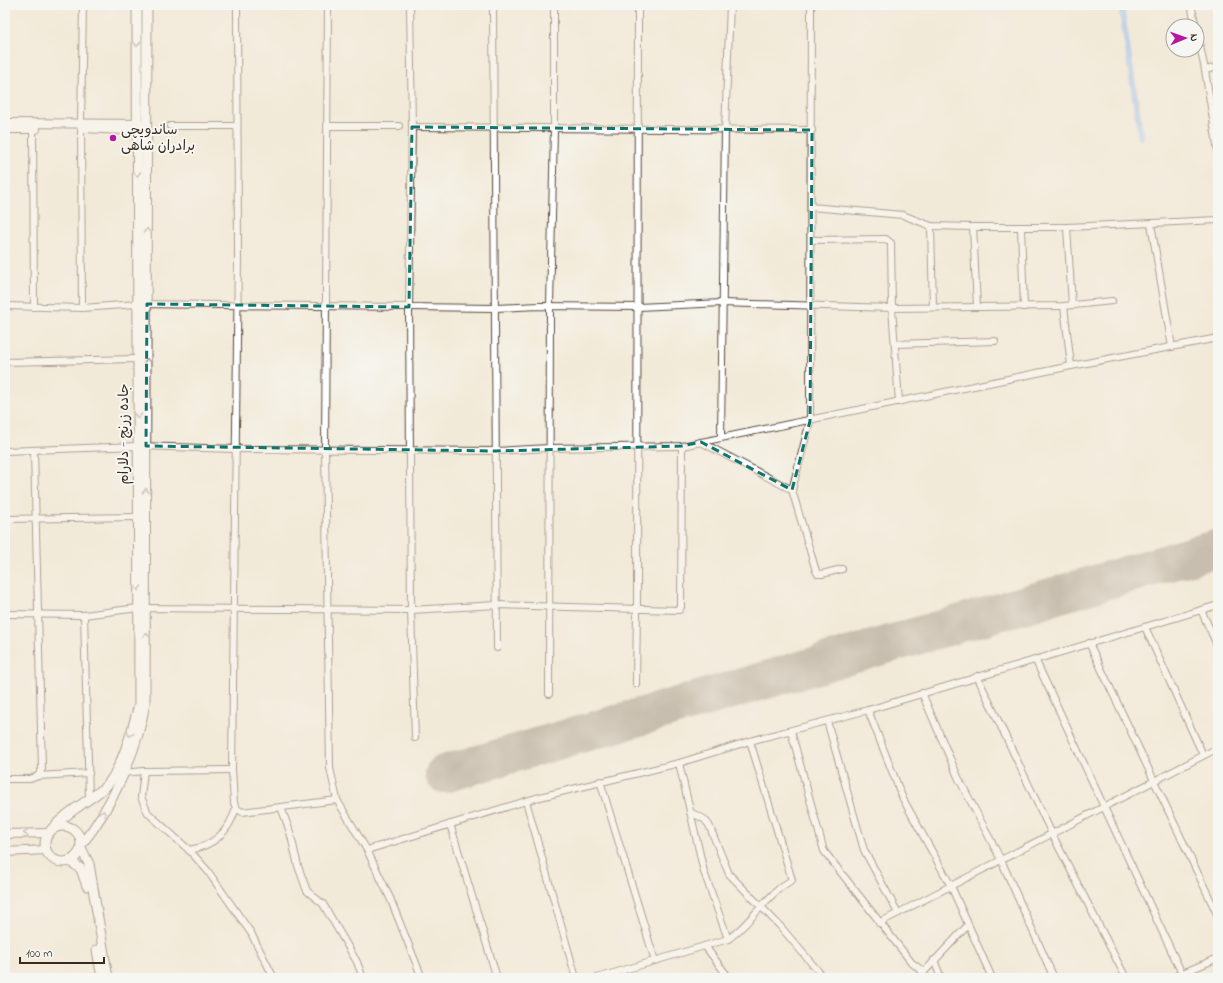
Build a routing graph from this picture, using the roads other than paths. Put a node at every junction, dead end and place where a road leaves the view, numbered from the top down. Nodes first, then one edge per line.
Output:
1 (83, 5) edge
2 (137, 5) edge
3 (147, 5) edge
4 (237, 5) edge
5 (328, 5) edge
6 (410, 5) edge
7 (493, 5) edge
8 (554, 5) edge
9 (638, 5) edge
10 (730, 5) edge
11 (811, 5) edge
12 (1191, 5) edge
13 (1194, 18) edge
14 (1202, 58) edge
15 (1218, 67) edge
16 (1205, 70) junction
17 (5, 123) edge
18 (33, 126) junction
19 (81, 126) junction
20 (170, 126) dead end
21 (236, 126) junction
22 (328, 126) junction
23 (399, 126) dead end
24 (412, 127) junction
25 (142, 128) junction
26 (495, 128) junction
27 (5, 129) edge
28 (554, 129) junction
29 (638, 129) junction
30 (725, 129) junction
31 (812, 130) junction
32 (1218, 151) edge
33 (811, 207) junction
34 (1218, 220) edge
35 (1151, 224) junction
36 (931, 226) junction
37 (973, 227) junction
38 (1067, 227) junction
39 (1021, 228) junction
40 (811, 240) junction
41 (1112, 301) dead end
42 (722, 303) junction
43 (137, 304) junction
44 (147, 304) junction
45 (237, 304) junction
46 (1072, 305) junction
47 (5, 306) edge
48 (550, 306) junction
49 (810, 306) junction
50 (1024, 306) junction
51 (1064, 306) junction
52 (34, 307) junction
53 (325, 307) junction
54 (409, 307) junction
55 (638, 307) junction
56 (933, 307) junction
57 (977, 307) junction
58 (82, 308) junction
59 (496, 308) junction
60 (892, 308) junction
61 (1218, 338) edge
62 (995, 341) dead end
63 (895, 344) junction
64 (1172, 347) junction
65 (138, 359) junction
66 (5, 362) edge
67 (1071, 366) junction
68 (899, 402) junction
69 (810, 421) junction
70 (721, 438) junction
71 (701, 442) junction
72 (142, 446) junction
73 (682, 446) junction
74 (549, 448) junction
75 (638, 448) junction
76 (235, 449) junction
77 (325, 449) junction
78 (411, 449) junction
79 (34, 450) junction
80 (5, 451) edge
81 (496, 451) junction
82 (792, 490) junction
83 (138, 517) junction
84 (5, 519) edge
85 (37, 520) junction
86 (842, 569) dead end
87 (496, 605) junction
88 (1218, 605) edge
89 (549, 607) junction
90 (142, 608) junction
91 (235, 608) junction
92 (328, 608) junction
93 (412, 610) junction
94 (638, 610) junction
95 (1201, 610) junction
96 (5, 614) edge
97 (37, 614) junction
98 (84, 615) junction
99 (1145, 627) junction
100 (1089, 643) junction
101 (1218, 647) edge
102 (498, 648) dead end
103 (1035, 659) junction
104 (977, 676) junction
105 (636, 684) dead end
106 (922, 693) junction
107 (549, 694) dead end
108 (868, 710) junction
109 (827, 721) junction
110 (791, 731) junction
111 (415, 738) dead end
112 (750, 741) junction
113 (1218, 748) edge
114 (1203, 755) junction
115 (679, 763) junction
116 (232, 770) junction
117 (144, 771) junction
118 (88, 773) junction
119 (123, 773) junction
120 (38, 776) junction
121 (5, 779) edge
122 (600, 781) junction
123 (1153, 781) junction
124 (89, 798) junction
125 (337, 800) junction
126 (526, 801) junction
127 (1103, 806) junction
128 (281, 807) junction
129 (236, 808) junction
130 (690, 812) junction
131 (450, 824) junction
132 (49, 832) junction
133 (5, 834) edge
134 (1052, 834) junction
135 (81, 847) junction
136 (46, 850) junction
137 (189, 850) junction
138 (366, 850) junction
139 (5, 852) edge
140 (1001, 860) junction
141 (70, 861) junction
142 (951, 886) junction
143 (761, 907) junction
144 (898, 913) junction
145 (1218, 916) edge
146 (879, 923) junction
147 (968, 925) junction
148 (728, 939) junction
149 (705, 946) junction
150 (1218, 958) edge
151 (934, 960) junction
152 (655, 961) junction
153 (924, 972) junction
154 (1183, 976) edge
155 (102, 978) edge
156 (108, 978) edge
157 (274, 978) edge
158 (363, 978) edge
159 (422, 978) edge
160 (497, 978) edge
161 (576, 978) edge
162 (597, 978) edge
163 (729, 978) edge
164 (824, 978) edge
165 (918, 978) edge
166 (941, 978) edge
167 (992, 978) edge
168 (1054, 978) edge
169 (1126, 978) edge
170 (1171, 978) edge

1 - 19 street
2 -> 25 highway, جاده زرنج - دلارام
3 - 25 highway, جاده زرنج - دلارام
4 - 21 street
5 - 22 street
6 - 24 street
7 - 26 street
8 - 28 street
9 - 29 street
10 - 30 street
11 - 31 street
12 - 13 street
14 - 16 street
15 - 16 street
16 - 32 street
17 - 18 main road
18 - 19 main road
18 - 27 main road
18 - 52 street
19 - 25 main road
19 - 58 street
20 - 21 street
21 - 45 street
22 - 23 street
22 - 53 street
24 - 26 street
24 - 54 street
25 -> 43 highway, جاده زرنج - دلارام
44 -> 25 highway, جاده زرنج - دلارام
26 - 28 street
26 - 59 street
28 - 29 street
28 - 48 street
29 - 30 street
29 - 55 street
30 - 31 street
30 - 42 street
31 - 33 street
33 - 36 street
33 - 40 street
34 - 35 street
35 - 38 street
35 - 64 street
36 - 37 street
36 - 56 street
37 - 39 street
37 - 57 street
38 - 39 street
38 - 46 street
39 - 50 street
40 - 49 street
40 - 60 street
41 - 46 street
42 - 49 street
42 - 55 street
42 - 70 street
43 - 44 street
43 - 58 street
43 - 65 highway, جاده زرنج - دلارام
44 - 45 street
72 -> 44 highway, جاده زرنج - دلارام
45 - 53 street
45 - 76 street
46 - 51 street
47 - 52 street
48 - 55 street
48 - 59 street
48 - 74 street
49 - 60 street
49 - 69 street
50 - 51 street
50 - 57 street
51 - 67 street
52 - 58 street
53 - 54 street
53 - 77 street
54 - 59 street
54 - 78 street
55 - 75 street
56 - 57 street
56 - 60 street
59 - 81 street
60 - 63 street
61 - 64 street
62 - 63 street
63 - 68 street
64 - 67 street
65 - 66 street
65 -> 72 highway, جاده زرنج - دلارام
67 - 68 street
68 - 69 street
69 - 70 street
69 - 82 street
70 - 71 street
71 - 73 street
71 - 82 street
72 - 76 street
72 - 79 street
72 - 83 highway, جاده زرنج - دلارام
90 -> 72 highway, جاده زرنج - دلارام
73 - 75 street
73 - 94 street
74 - 75 street
74 - 81 street
74 - 89 street
75 - 94 street
76 - 77 street
76 - 91 street
77 - 78 street
77 - 92 street
78 - 81 street
78 - 93 street
79 - 80 street
79 - 85 street
81 - 87 street
82 - 86 street
83 - 85 street
83 -> 90 highway, جاده زرنج - دلارام
84 - 85 street
85 - 97 street
87 - 89 street
87 - 93 street
87 - 102 street
88 - 95 street
89 - 94 street
89 - 107 street
90 - 91 street
90 - 98 street
119 -> 90 highway, جاده زرنج - دلارام
90 -> 124 highway, جاده زرنج - دلارام
91 - 92 street
91 - 116 street
92 - 93 street
92 - 125 street
93 - 111 street
94 - 105 street
95 - 99 street
95 - 101 street
96 - 97 street
97 - 98 street
97 - 120 street
98 - 118 street
99 - 100 street
99 - 114 street
100 - 103 street
100 - 123 street
103 - 104 street
103 - 127 street
104 - 106 street
104 - 134 street
106 - 108 street
106 - 140 street
108 - 109 street
108 - 142 street
109 - 110 street
109 - 144 street
110 - 112 street
110 - 146 street
112 - 115 street
112 - 143 street
113 - 114 street
114 - 123 street
115 - 122 street
115 - 130 street
116 - 117 street
116 - 129 street
117 - 119 street
117 - 137 street
118 - 120 street
118 - 124 street
135 -> 119 highway, جاده زرنج - دلارام
120 - 121 street
122 - 126 street
122 - 152 street
123 - 127 street
123 - 145 street
124 - 132 highway, جاده زرنج - دلارام
125 - 128 street
125 - 138 street
126 - 131 street
126 - 161 street
127 - 134 street
127 - 154 street
128 - 129 street
128 - 158 street
129 - 137 street
130 - 143 street
130 - 148 street
131 - 138 street
131 - 160 street
132 -> 133 main road
132 - 135 highway
132 - 136 highway
134 - 140 street
134 - 169 street
135 - 141 highway
135 - 156 highway
136 - 139 main road
136 - 141 highway
137 - 157 street
138 - 159 street
140 - 142 street
140 - 168 street
141 - 155 highway
142 - 144 street
142 - 147 street
143 - 148 street
143 - 164 street
144 - 146 street
146 - 153 street
147 - 151 street
147 - 167 street
148 - 149 street
149 - 152 street
149 - 163 street
150 - 154 street
151 - 153 street
151 - 166 street
152 - 162 street
153 - 165 street
154 - 170 street

